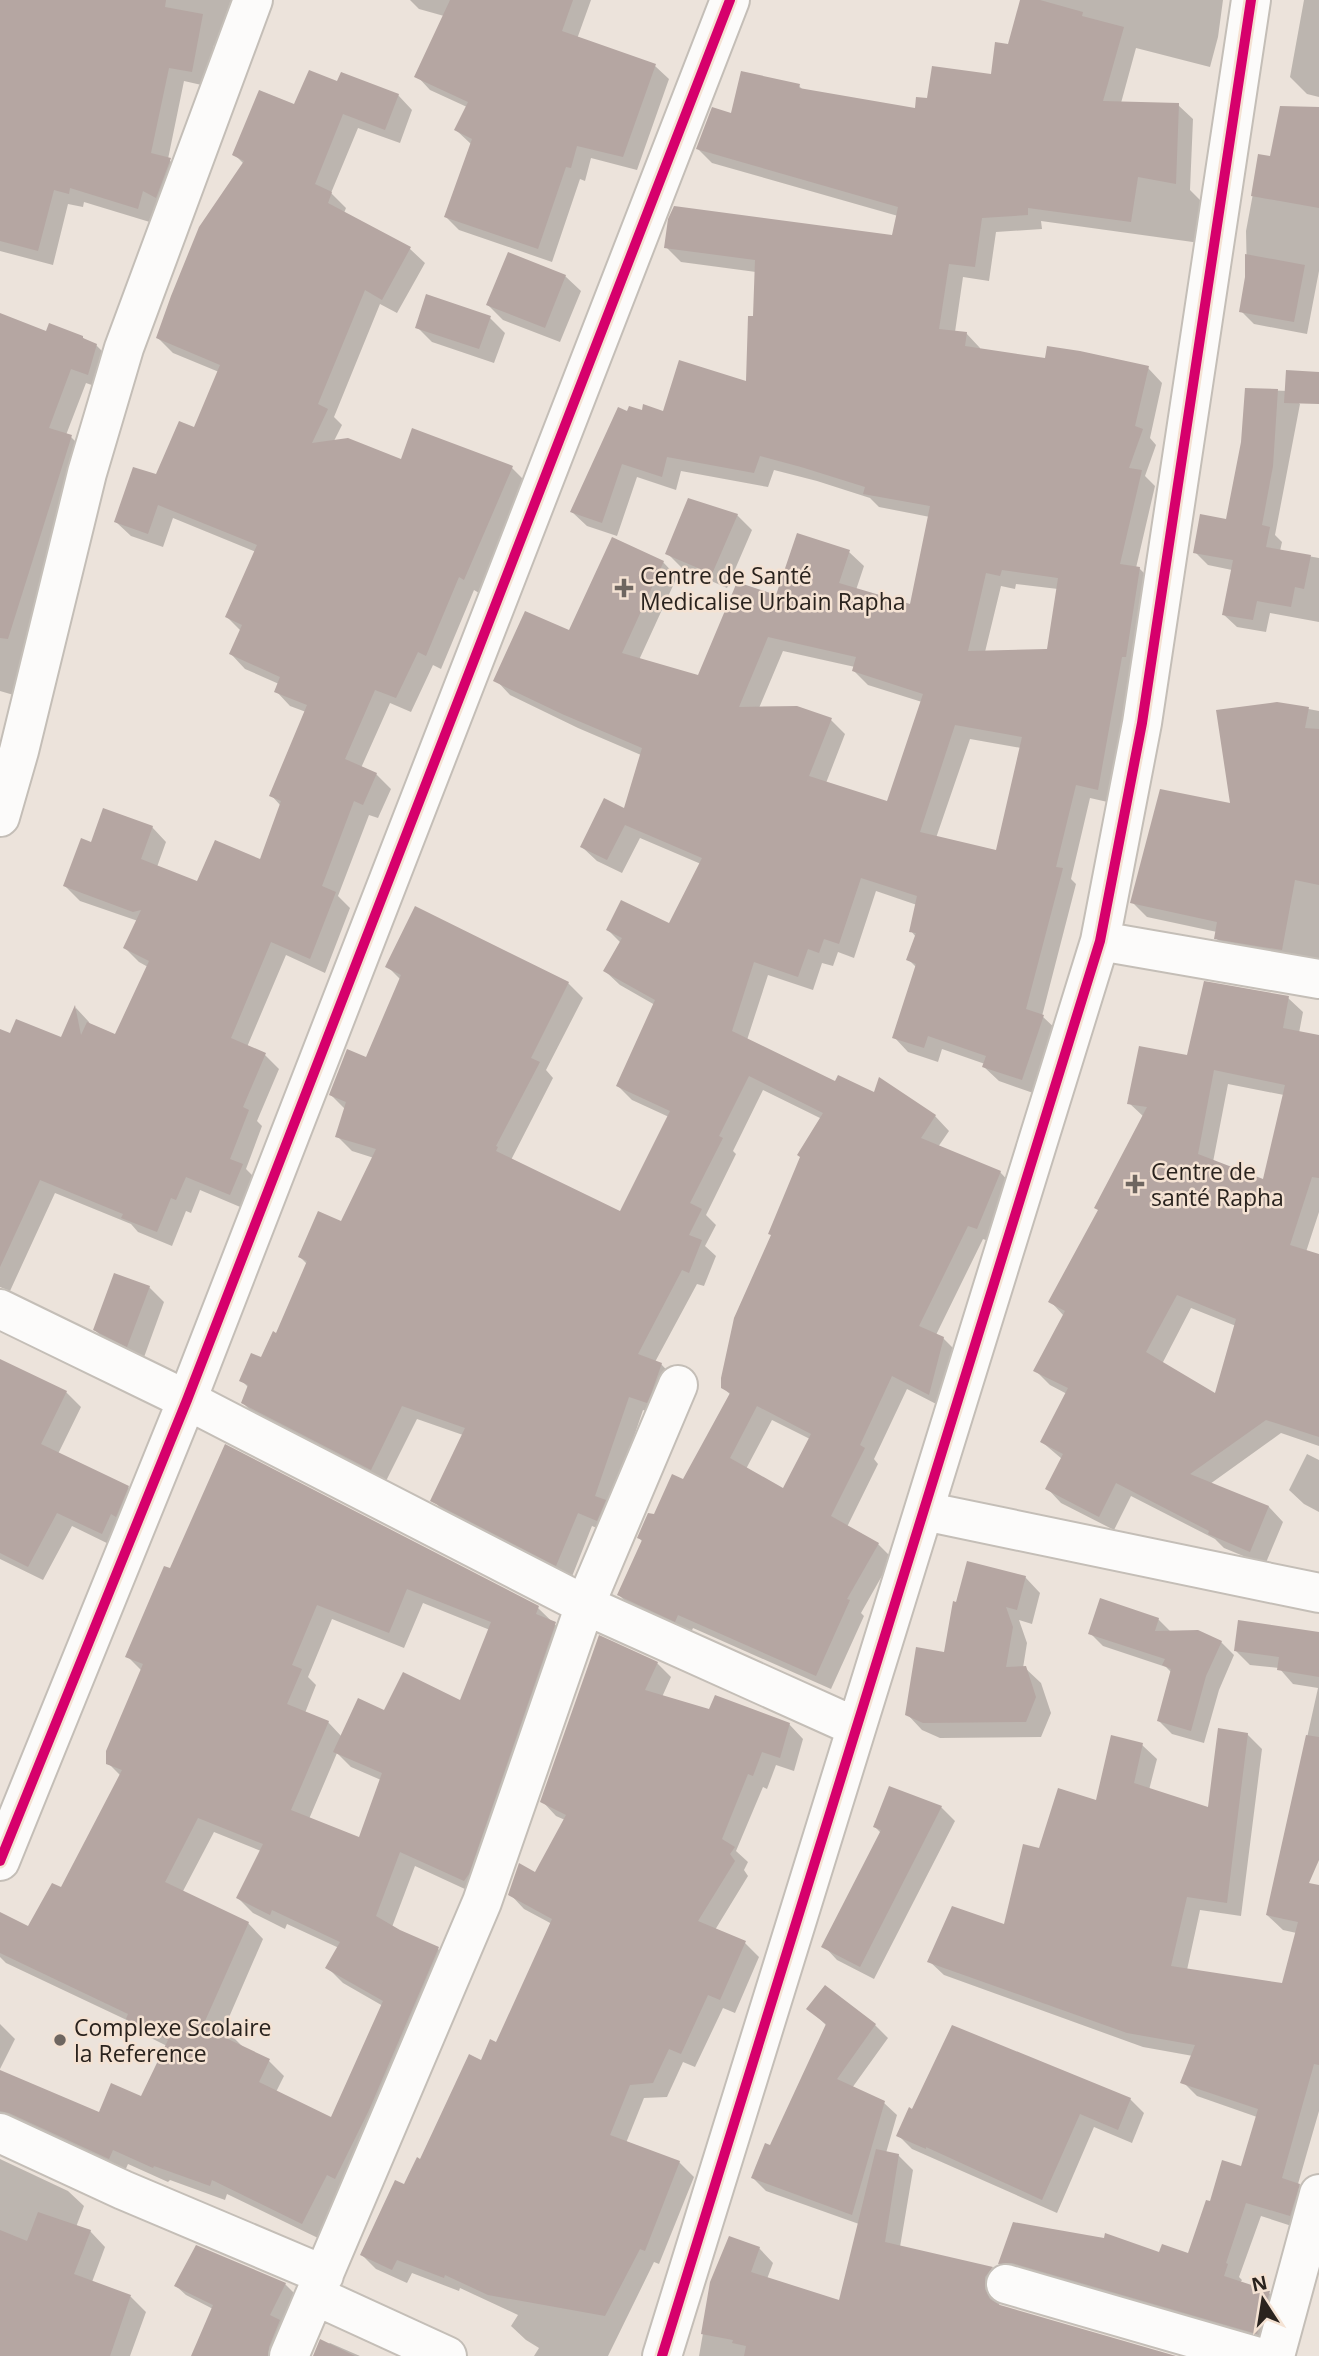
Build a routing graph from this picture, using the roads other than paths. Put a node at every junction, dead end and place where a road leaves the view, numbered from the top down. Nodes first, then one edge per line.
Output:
1 (253, 0) edge
2 (730, 0) edge
3 (1251, 0) edge
4 (0, 817) edge
5 (1100, 941) junction
6 (1319, 979) edge
7 (0, 1310) edge
8 (678, 1385) dead end
9 (187, 1400) junction
10 (924, 1511) junction
11 (1319, 1593) edge
12 (585, 1605) junction
13 (856, 1727) junction
14 (0, 1861) edge
15 (0, 2133) edge
16 (1319, 2193) edge
17 (1006, 2284) dead end
18 (320, 2285) junction
19 (289, 2356) edge
20 (447, 2356) edge
21 (662, 2356) edge
22 (1255, 2356) edge
23 (1275, 2356) edge

1 - 4 street
2 - 9 street
3 - 5 street
5 - 6 street
5 - 10 street
7 - 9 street
8 - 12 street
9 - 12 street
9 - 14 street
10 - 11 street
10 - 13 street
12 - 13 street
12 - 18 street
13 - 21 street
15 - 18 street
16 - 23 street
17 - 22 street
18 - 19 street
18 - 20 street

